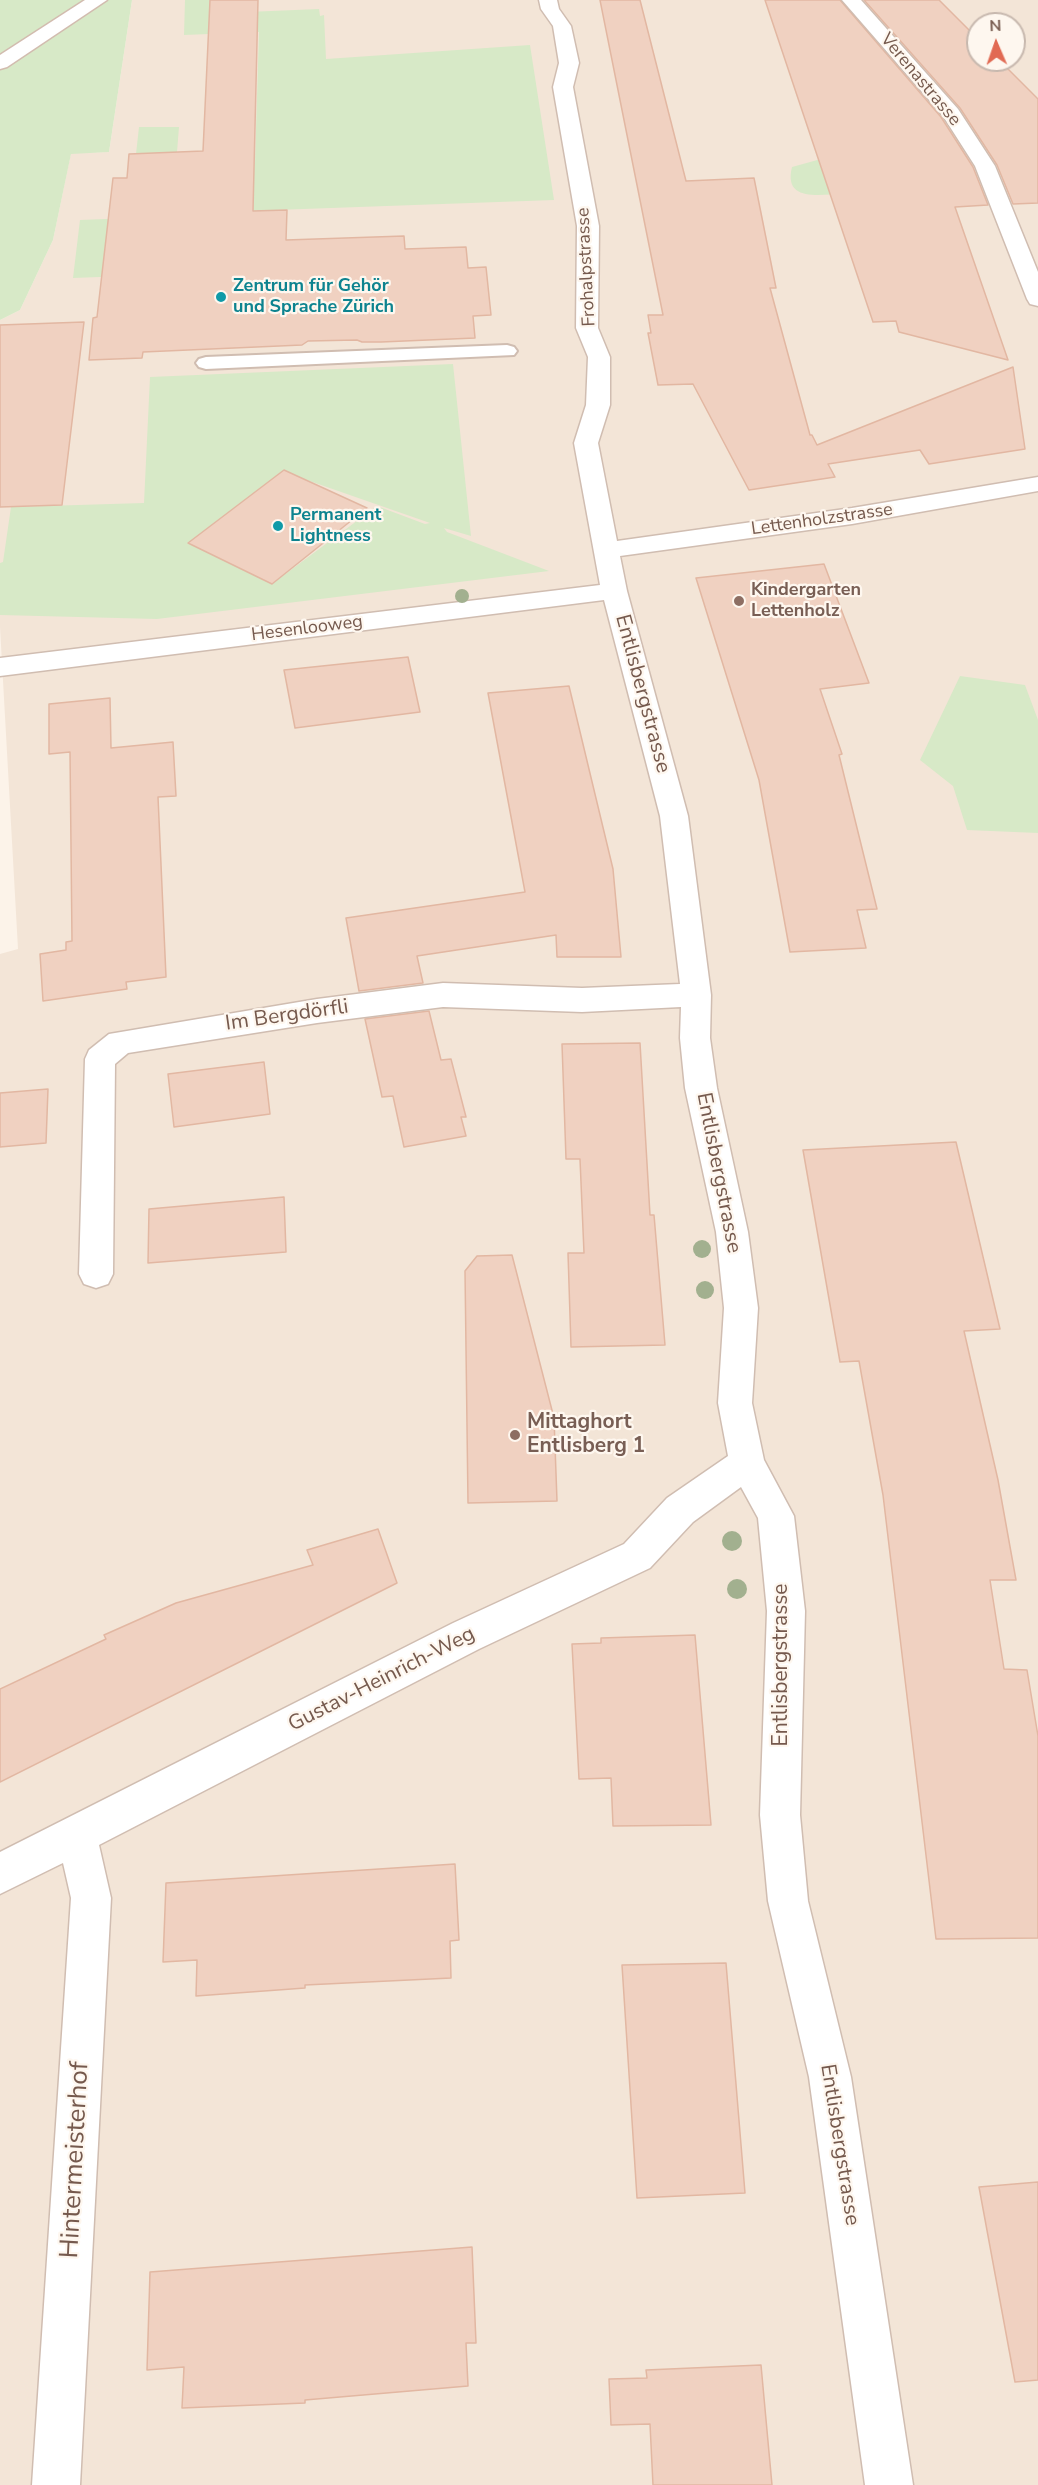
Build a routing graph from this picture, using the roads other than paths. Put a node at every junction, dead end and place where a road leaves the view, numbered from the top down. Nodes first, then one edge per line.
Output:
1 (98, 0) edge
2 (548, 0) edge
3 (851, 0) edge
4 (0, 63) edge
5 (1038, 298) edge
6 (507, 351) dead end
7 (206, 363) dead end
8 (1038, 484) edge
9 (610, 571) junction
10 (0, 667) edge
11 (696, 995) junction
12 (96, 1274) dead end
13 (747, 1463) junction
14 (78, 1836) junction
15 (0, 1874) edge
16 (56, 2485) edge
17 (890, 2485) edge

1 - 4 street
2 - 9 street, Frohalpstrasse
3 - 5 street, Verenastrasse
6 - 7 lane
8 - 9 street, Lettenholzstrasse
9 - 10 street, Hesenlooweg
9 - 11 street, Entlisbergstrasse
11 - 12 street, Im Bergdörfli
11 - 13 street, Entlisbergstrasse
13 - 14 street, Gustav-Heinrich-Weg
13 - 17 street, Entlisbergstrasse
14 - 15 street, Gustav-Heinrich-Weg
14 - 16 street, Hintermeisterhof

